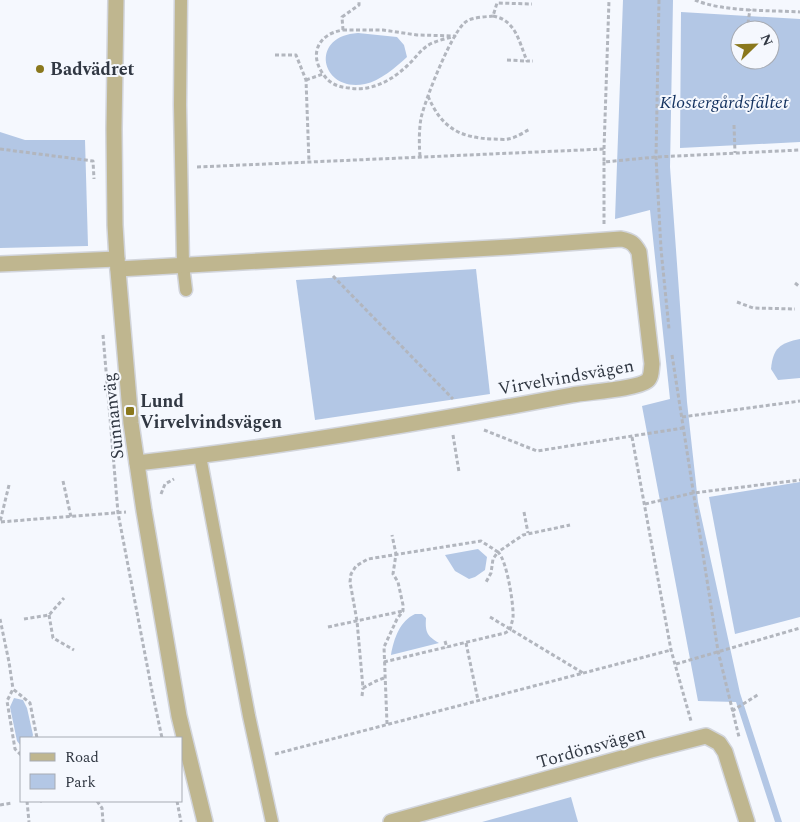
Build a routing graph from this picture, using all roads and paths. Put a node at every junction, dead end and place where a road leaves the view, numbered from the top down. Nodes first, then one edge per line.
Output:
1 (116, 0) edge
2 (182, 0) edge
3 (359, 0) edge
4 (609, 0) edge
5 (659, 0) edge
6 (696, 0) edge
7 (497, 1) edge
8 (532, 4) dead end
9 (750, 9) junction
10 (800, 12) edge
11 (493, 16) junction
12 (748, 20) edge
13 (343, 30) junction
14 (455, 36) junction
15 (275, 55) dead end
16 (507, 60) dead end
17 (527, 61) junction
18 (533, 61) dead end
19 (323, 74) junction
20 (306, 80) junction
21 (428, 96) junction
22 (734, 125) dead end
23 (530, 129) dead end
24 (0, 149) edge
25 (604, 149) junction
26 (800, 150) edge
27 (735, 153) junction
28 (420, 156) junction
29 (656, 157) junction
30 (309, 162) junction
31 (604, 162) junction
32 (182, 168) junction
33 (94, 181) dead end
34 (604, 240) junction
35 (0, 264) edge
36 (117, 264) junction
37 (183, 266) junction
38 (331, 274) dead end
39 (795, 283) dead end
40 (800, 287) edge
41 (186, 290) dead end
42 (737, 302) dead end
43 (795, 309) dead end
44 (669, 331) dead end
45 (671, 349) dead end
46 (800, 397) edge
47 (800, 401) edge
48 (456, 402) dead end
49 (794, 402) junction
50 (682, 417) junction
51 (684, 428) junction
52 (479, 430) dead end
53 (458, 433) dead end
54 (632, 437) junction
55 (200, 456) junction
56 (137, 463) junction
57 (459, 472) dead end
58 (203, 474) junction
59 (800, 480) edge
60 (63, 481) dead end
61 (9, 485) dead end
62 (694, 493) junction
63 (644, 504) junction
64 (144, 511) junction
65 (524, 512) dead end
66 (71, 516) junction
67 (0, 522) edge
68 (570, 525) dead end
69 (528, 533) junction
70 (392, 535) dead end
71 (498, 552) junction
72 (396, 554) junction
73 (485, 584) dead end
74 (64, 598) dead end
75 (402, 611) junction
76 (49, 615) junction
77 (490, 618) dead end
78 (24, 619) dead end
79 (0, 621) edge
80 (357, 622) junction
81 (328, 627) dead end
82 (800, 628) edge
83 (510, 630) junction
84 (445, 641) dead end
85 (466, 643) junction
86 (447, 648) junction
87 (74, 650) dead end
88 (671, 650) junction
89 (718, 651) junction
90 (384, 662) junction
91 (676, 664) junction
92 (583, 673) junction
93 (384, 678) junction
94 (363, 688) junction
95 (13, 689) junction
96 (760, 694) dead end
97 (362, 696) dead end
98 (478, 700) junction
99 (732, 711) dead end
100 (387, 724) junction
101 (37, 737) edge
102 (695, 738) junction
103 (20, 755) edge
104 (258, 759) junction
105 (27, 802) edge
106 (98, 802) edge
107 (176, 802) edge
108 (12, 803) dead end
109 (0, 805) edge
110 (29, 822) edge
111 (104, 822) edge
112 (181, 822) edge
113 (205, 822) edge
114 (272, 822) edge
115 (391, 822) edge
116 (747, 822) edge

1 - 36 street, Sunnanväg
2 - 32 lane
3 - 13 path
4 - 25 path
5 - 29 path
6 - 9 path
7 - 8 path
7 - 11 path
9 - 10 path
9 - 12 path
11 - 14 path
11 - 17 path
13 - 14 path
13 - 19 path
14 - 19 path
14 - 21 path
15 - 20 path
16 - 17 path
17 - 18 path
19 - 20 path
20 - 30 path
21 - 23 path
21 - 28 path
22 - 27 path
24 - 33 path
25 - 28 path
25 - 31 path
26 - 27 path
27 - 29 path
28 - 30 path
29 - 31 path
29 - 44 path
30 - 32 path
31 - 34 path
32 - 37 lane
34 - 37 street, Virvelvindsvägen
34 - 55 street, Virvelvindsvägen
35 - 36 street, Virvelvindsvägen
36 - 37 street, Virvelvindsvägen
36 - 56 street, Sunnanväg
37 - 41 lane
38 - 48 path
39 - 40 path
42 - 43 path
45 - 50 path
46 - 49 path
47 - 49 path
49 - 50 path
50 - 51 path
51 - 54 path
51 - 62 path
52 - 54 path
53 - 57 path
54 - 63 path
55 - 56 street, Virvelvindsvägen
55 - 58 lane
56 - 64 street, Sunnanväg
58 - 64 path
58 - 104 lane
59 - 62 path
60 - 66 path
61 - 67 path
62 - 63 path
62 - 89 path
63 - 88 path
64 - 66 path
64 - 113 street, Sunnanväg
65 - 69 path
66 - 67 path
68 - 69 path
69 - 71 path
70 - 72 path
71 - 72 path
71 - 73 path
71 - 83 path
72 - 75 path
72 - 80 path
74 - 76 path
75 - 80 path
75 - 90 path
76 - 78 path
76 - 87 path
77 - 83 path
79 - 95 path
80 - 81 path
80 - 94 path
82 - 89 path
83 - 85 path
83 - 92 path
84 - 86 path
85 - 86 path
85 - 98 path
86 - 90 path
88 - 91 path
88 - 92 path
89 - 91 path
90 - 93 path
91 - 102 path
92 - 98 path
93 - 94 path
93 - 100 path
94 - 97 path
95 - 101 path
95 - 103 path
96 - 99 path
98 - 100 path
100 - 104 path
102 - 115 street, Tordönsvägen
102 - 116 street, Tordönsvägen
104 - 114 lane
105 - 110 path
106 - 111 path
107 - 112 path
108 - 109 path

